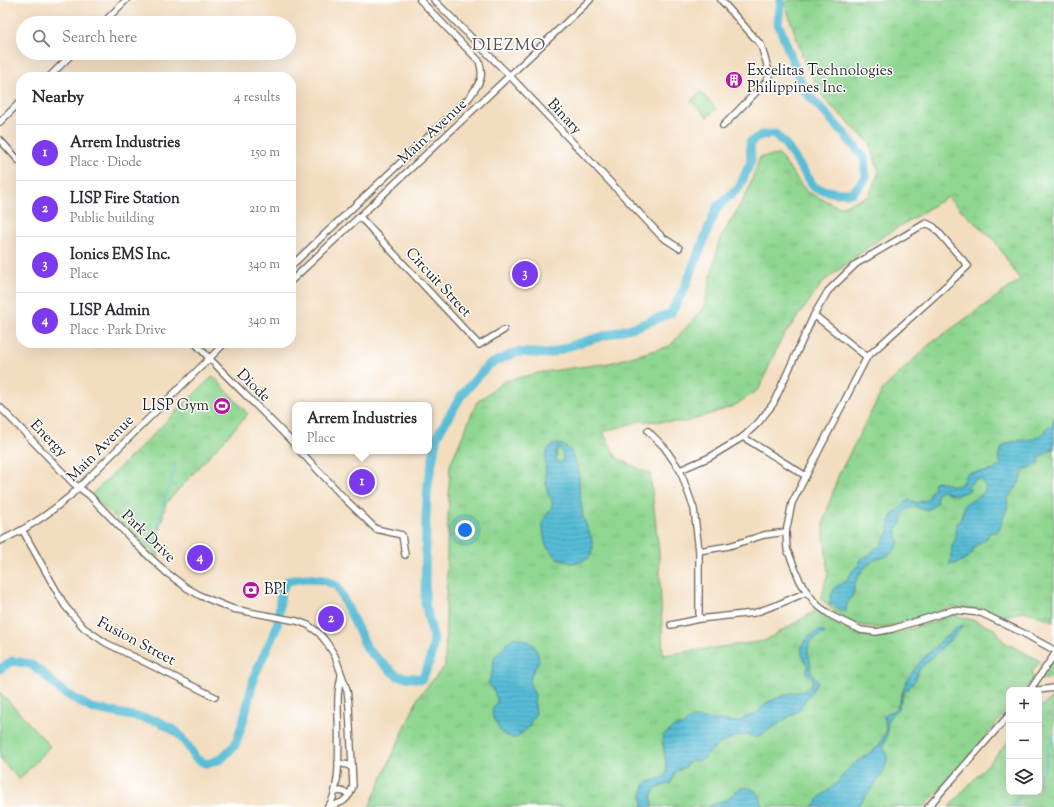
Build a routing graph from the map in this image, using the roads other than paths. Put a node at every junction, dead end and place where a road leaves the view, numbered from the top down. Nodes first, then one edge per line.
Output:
1 (126, 0) edge
2 (420, 0) edge
3 (434, 0) edge
4 (590, 0) edge
5 (721, 0) edge
6 (110, 16) edge
7 (66, 60) edge
8 (54, 72) edge
9 (510, 76) junction
10 (16, 106) edge
11 (0, 122) edge
12 (723, 126) dead end
13 (0, 140) edge
14 (16, 158) edge
15 (360, 217) junction
16 (679, 248) dead end
17 (296, 261) edge
18 (296, 276) edge
19 (814, 315) junction
20 (504, 330) dead end
21 (200, 348) edge
22 (220, 348) edge
23 (867, 357) junction
24 (209, 358) junction
25 (0, 407) edge
26 (648, 431) dead end
27 (744, 437) junction
28 (292, 442) edge
29 (303, 454) edge
30 (680, 470) junction
31 (806, 476) junction
32 (80, 487) junction
33 (23, 531) junction
34 (786, 532) junction
35 (0, 541) edge
36 (699, 551) junction
37 (406, 555) dead end
38 (807, 592) junction
39 (699, 618) junction
40 (671, 625) dead end
41 (1054, 650) edge
42 (1054, 655) edge
43 (341, 675) junction
44 (1032, 687) edge
45 (1054, 688) edge
46 (1042, 690) edge
47 (215, 697) dead end
48 (1006, 718) edge
49 (338, 763) junction
50 (352, 768) junction
51 (335, 792) junction
52 (350, 794) junction
53 (328, 807) edge
54 (928, 807) edge

1 - 6 street
2 - 17 street
3 - 9 street, Binary
4 - 9 street, Main Avenue
5 - 12 street
7 - 8 street
9 - 15 street, Main Avenue
9 - 16 street, Binary
10 - 11 street
13 - 14 street
15 - 18 street, Main Avenue
15 - 20 street, Circuit Street
19 - 23 street
19 - 23 street
19 - 27 street
21 - 24 street, Diode
22 - 24 street, Main Avenue
23 - 31 street
24 - 28 street, Diode
24 - 32 street, Main Avenue
25 - 32 street, Energy
26 - 30 street
27 - 30 street
27 - 31 street
29 - 37 street
30 - 36 street
31 - 34 street
32 - 33 street, Main Avenue
32 - 43 street, Park Drive
33 - 35 street, Main Avenue
33 - 47 street, Fusion Street
34 - 36 street
34 - 38 street
36 - 39 street
38 - 39 street
38 - 41 street
39 - 40 street
42 - 44 street
43 - 49 street, Park Drive
43 - 50 street, Park Drive
45 - 46 street
48 - 54 street
49 - 50 street
49 - 51 street, Park Drive
50 - 52 street, Park Drive
51 - 52 street
51 - 53 street, Park Drive
52 - 53 street, Park Drive

